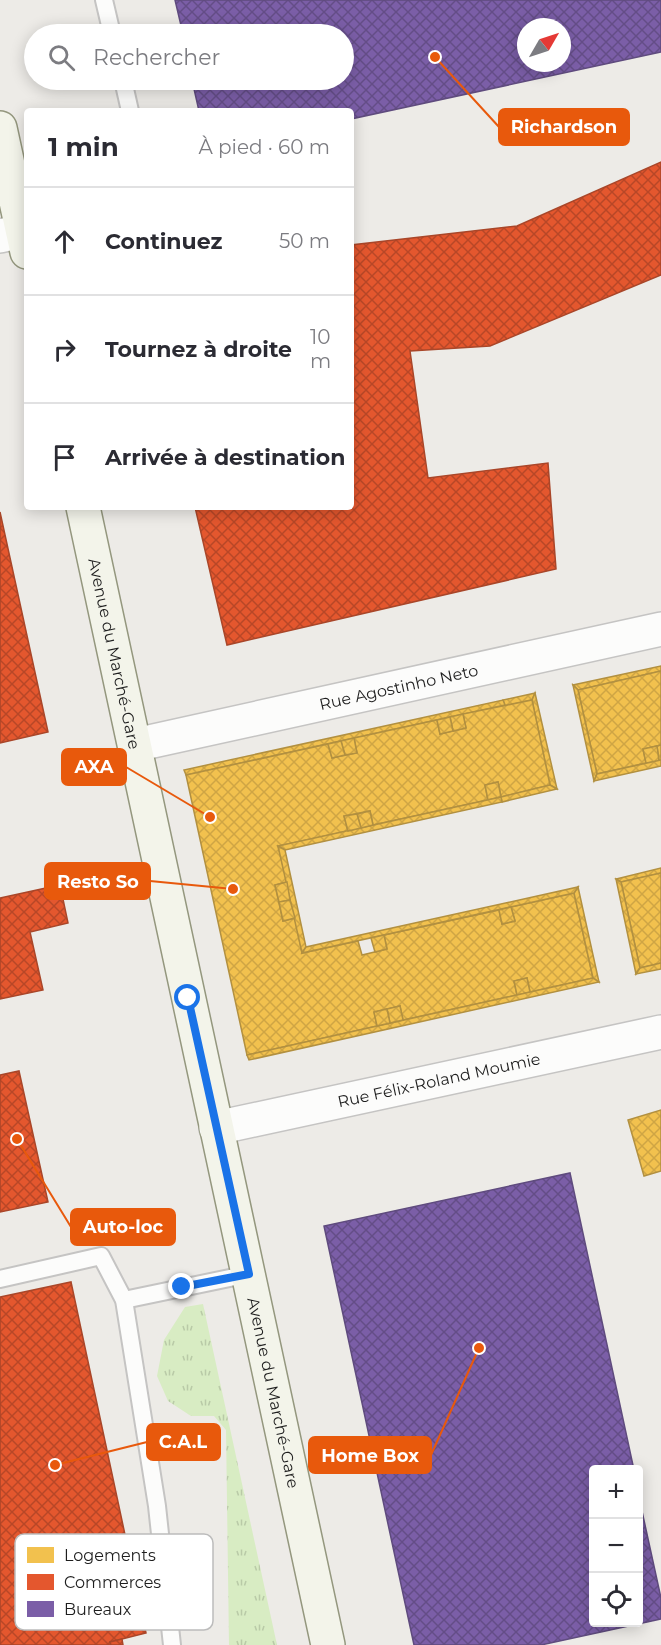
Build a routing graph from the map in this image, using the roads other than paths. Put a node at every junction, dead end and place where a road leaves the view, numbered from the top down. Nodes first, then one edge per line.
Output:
1 (104, 0) edge
2 (110, 24) edge
3 (125, 90) edge
4 (129, 108) edge
5 (0, 128) edge
6 (18, 225) edge
7 (84, 510) edge
8 (661, 629) edge
9 (135, 746) junction
10 (661, 1032) edge
11 (216, 1128) junction
12 (249, 1274) junction
13 (0, 1278) edge
14 (124, 1300) junction
15 (160, 1534) edge
16 (170, 1630) edge
17 (172, 1645) edge
18 (328, 1645) edge

1 - 2 lane
3 - 4 lane
5 - 6 street
7 - 9 street, Avenue du Marché-Gare
8 - 9 street, Rue Agostinho Neto
9 - 11 street, Avenue du Marché-Gare
10 - 11 street, Rue Félix-Roland Moumie
11 - 12 street, Avenue du Marché-Gare
12 - 14 lane
12 - 18 street, Avenue du Marché-Gare
13 - 14 lane
14 - 15 lane
16 - 17 lane

